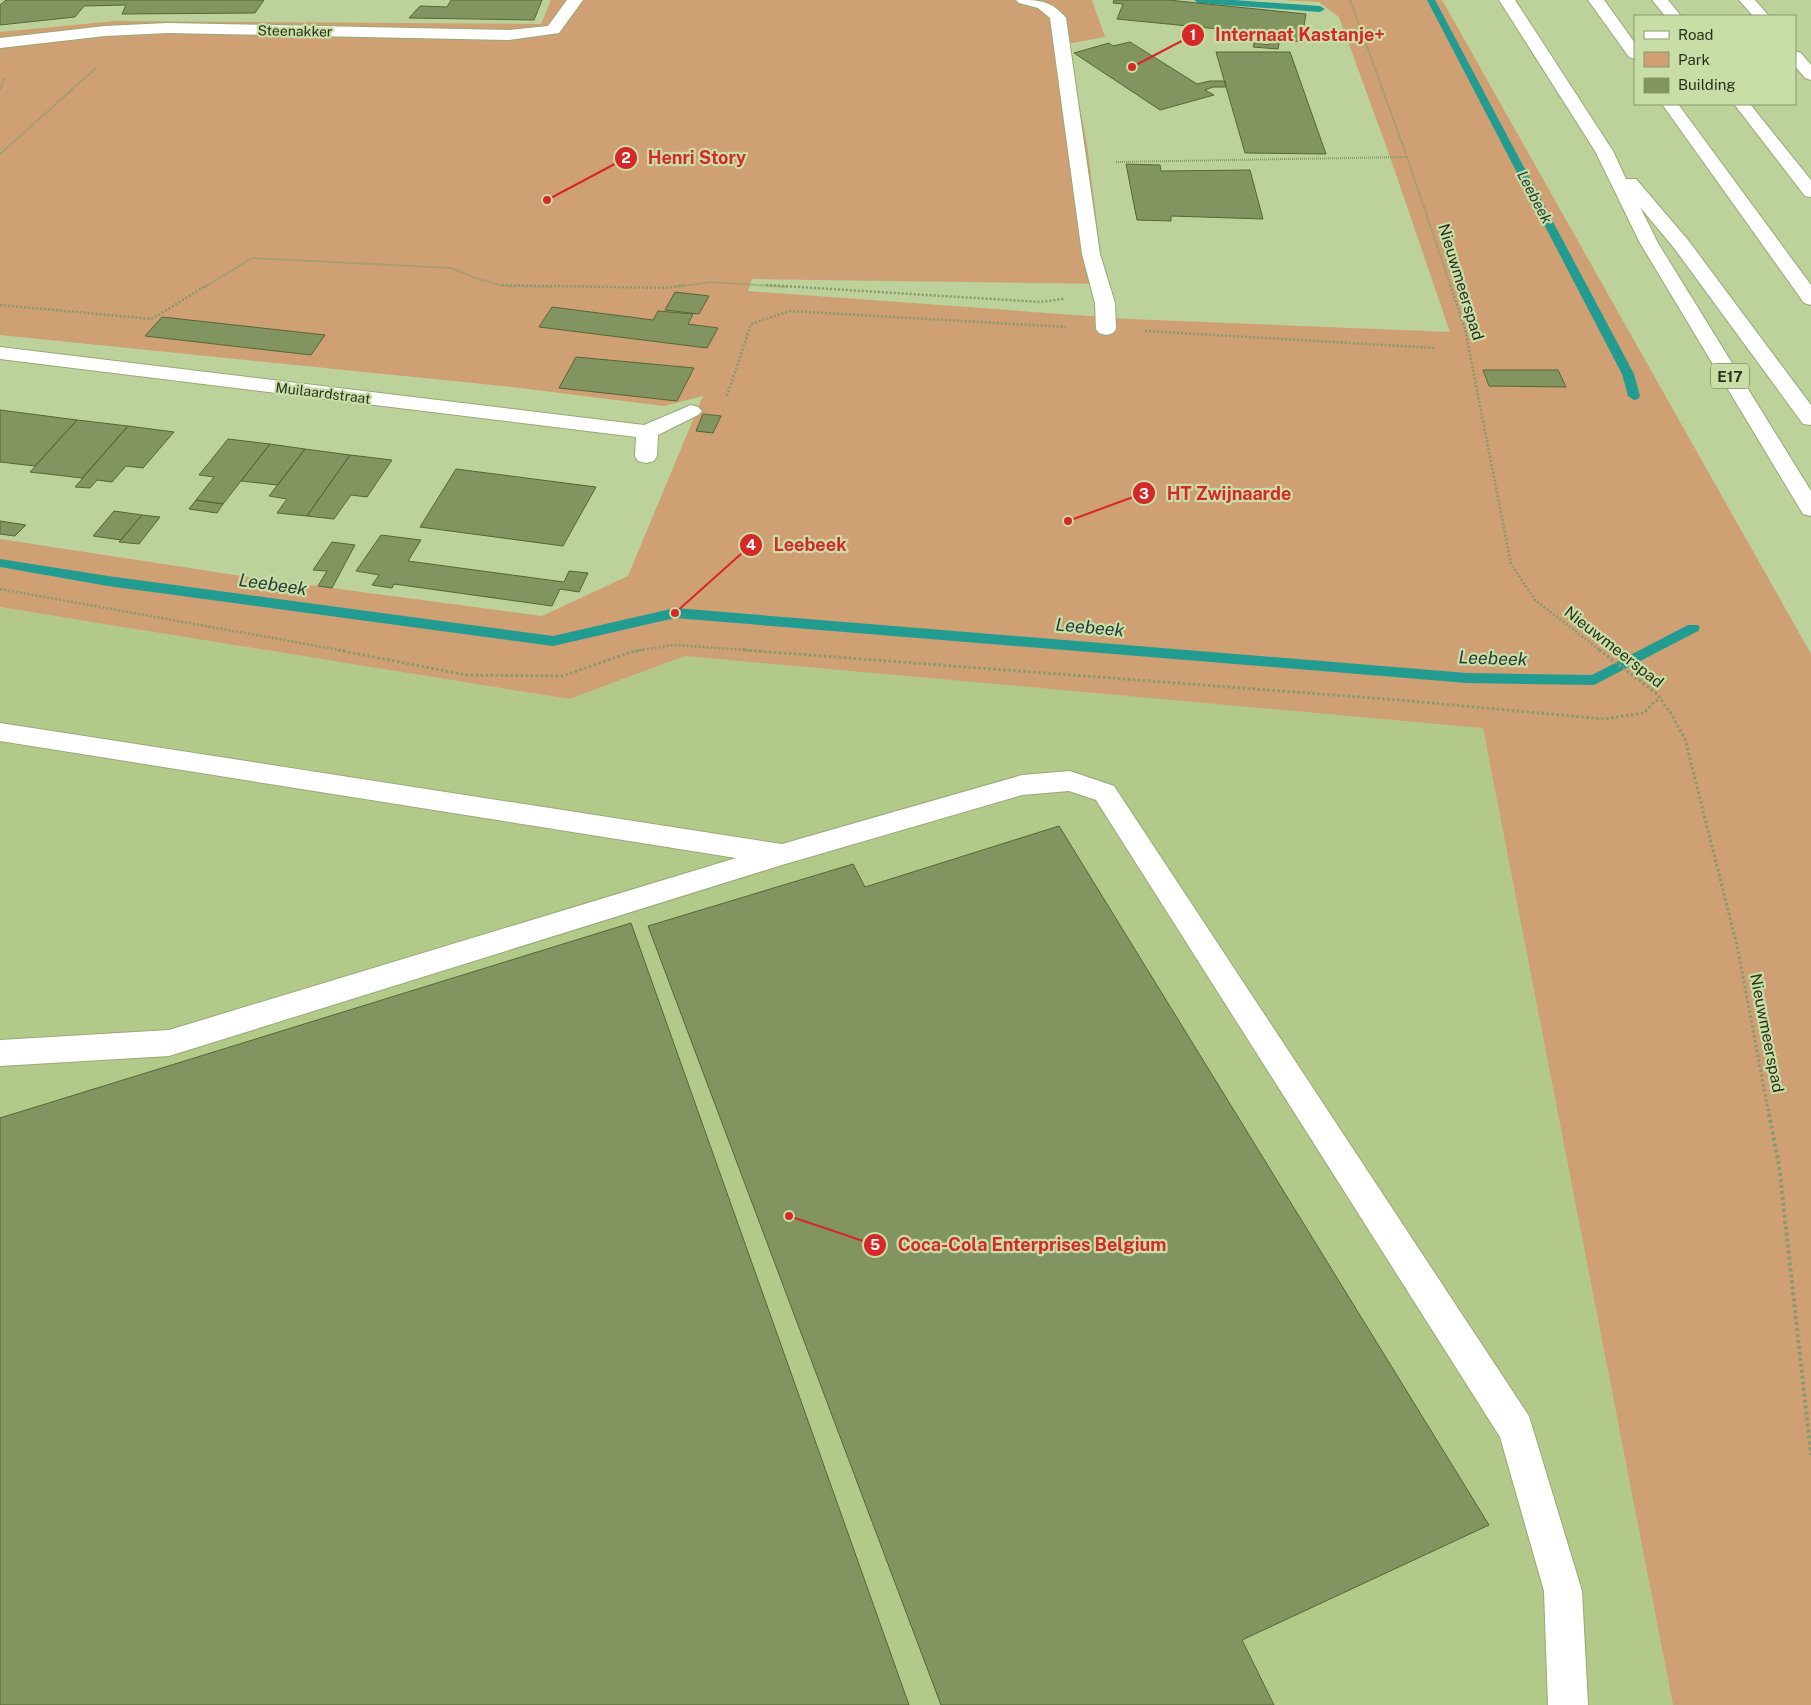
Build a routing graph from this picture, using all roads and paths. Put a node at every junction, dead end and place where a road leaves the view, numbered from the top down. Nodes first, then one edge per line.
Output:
1 (575, 0) edge
2 (1024, 0) edge
3 (1350, 0) edge
4 (1507, 0) edge
5 (1596, 0) edge
6 (1660, 0) edge
7 (1747, 0) edge
8 (1672, 15) edge
9 (1760, 15) edge
10 (0, 43) edge
11 (1634, 53) edge
12 (1796, 57) edge
13 (102, 63) dead end
14 (1811, 75) edge
15 (1671, 105) edge
16 (1743, 105) edge
17 (1604, 151) junction
18 (0, 154) edge
19 (1407, 157) junction
20 (1079, 162) junction
21 (1811, 192) edge
22 (1101, 288) junction
23 (1811, 298) edge
24 (0, 305) edge
25 (1106, 329) junction
26 (1436, 348) dead end
27 (0, 353) edge
28 (691, 410) joint
29 (1811, 419) edge
30 (647, 432) junction
31 (646, 456) dead end
32 (1811, 509) edge
33 (0, 589) edge
34 (1660, 698) junction
35 (0, 732) edge
36 (782, 855) junction
37 (0, 1053) edge
38 (1811, 1454) edge
39 (1568, 1705) edge

1 - 10 main road, Steenakker
2 - 20 main road
3 - 19 path, Nieuwmeerspad
4 - 17 main road, E17
5 - 11 main road
6 - 8 main road
7 - 9 main road
12 - 14 main road
13 - 18 path
15 - 23 main road
16 - 21 main road
17 - 29 main road, E17
17 - 32 main road, E17
19 - 20 path
19 - 34 path, Nieuwmeerspad
20 - 22 main road
22 - 24 path
22 - 25 main road
25 - 26 path
25 - 28 path
27 - 30 main road, Muilaardstraat
28 - 30 main road
30 - 31 main road
33 - 34 path
34 - 38 path, Nieuwmeerspad
35 - 36 main road
36 - 37 main road
36 - 39 main road

